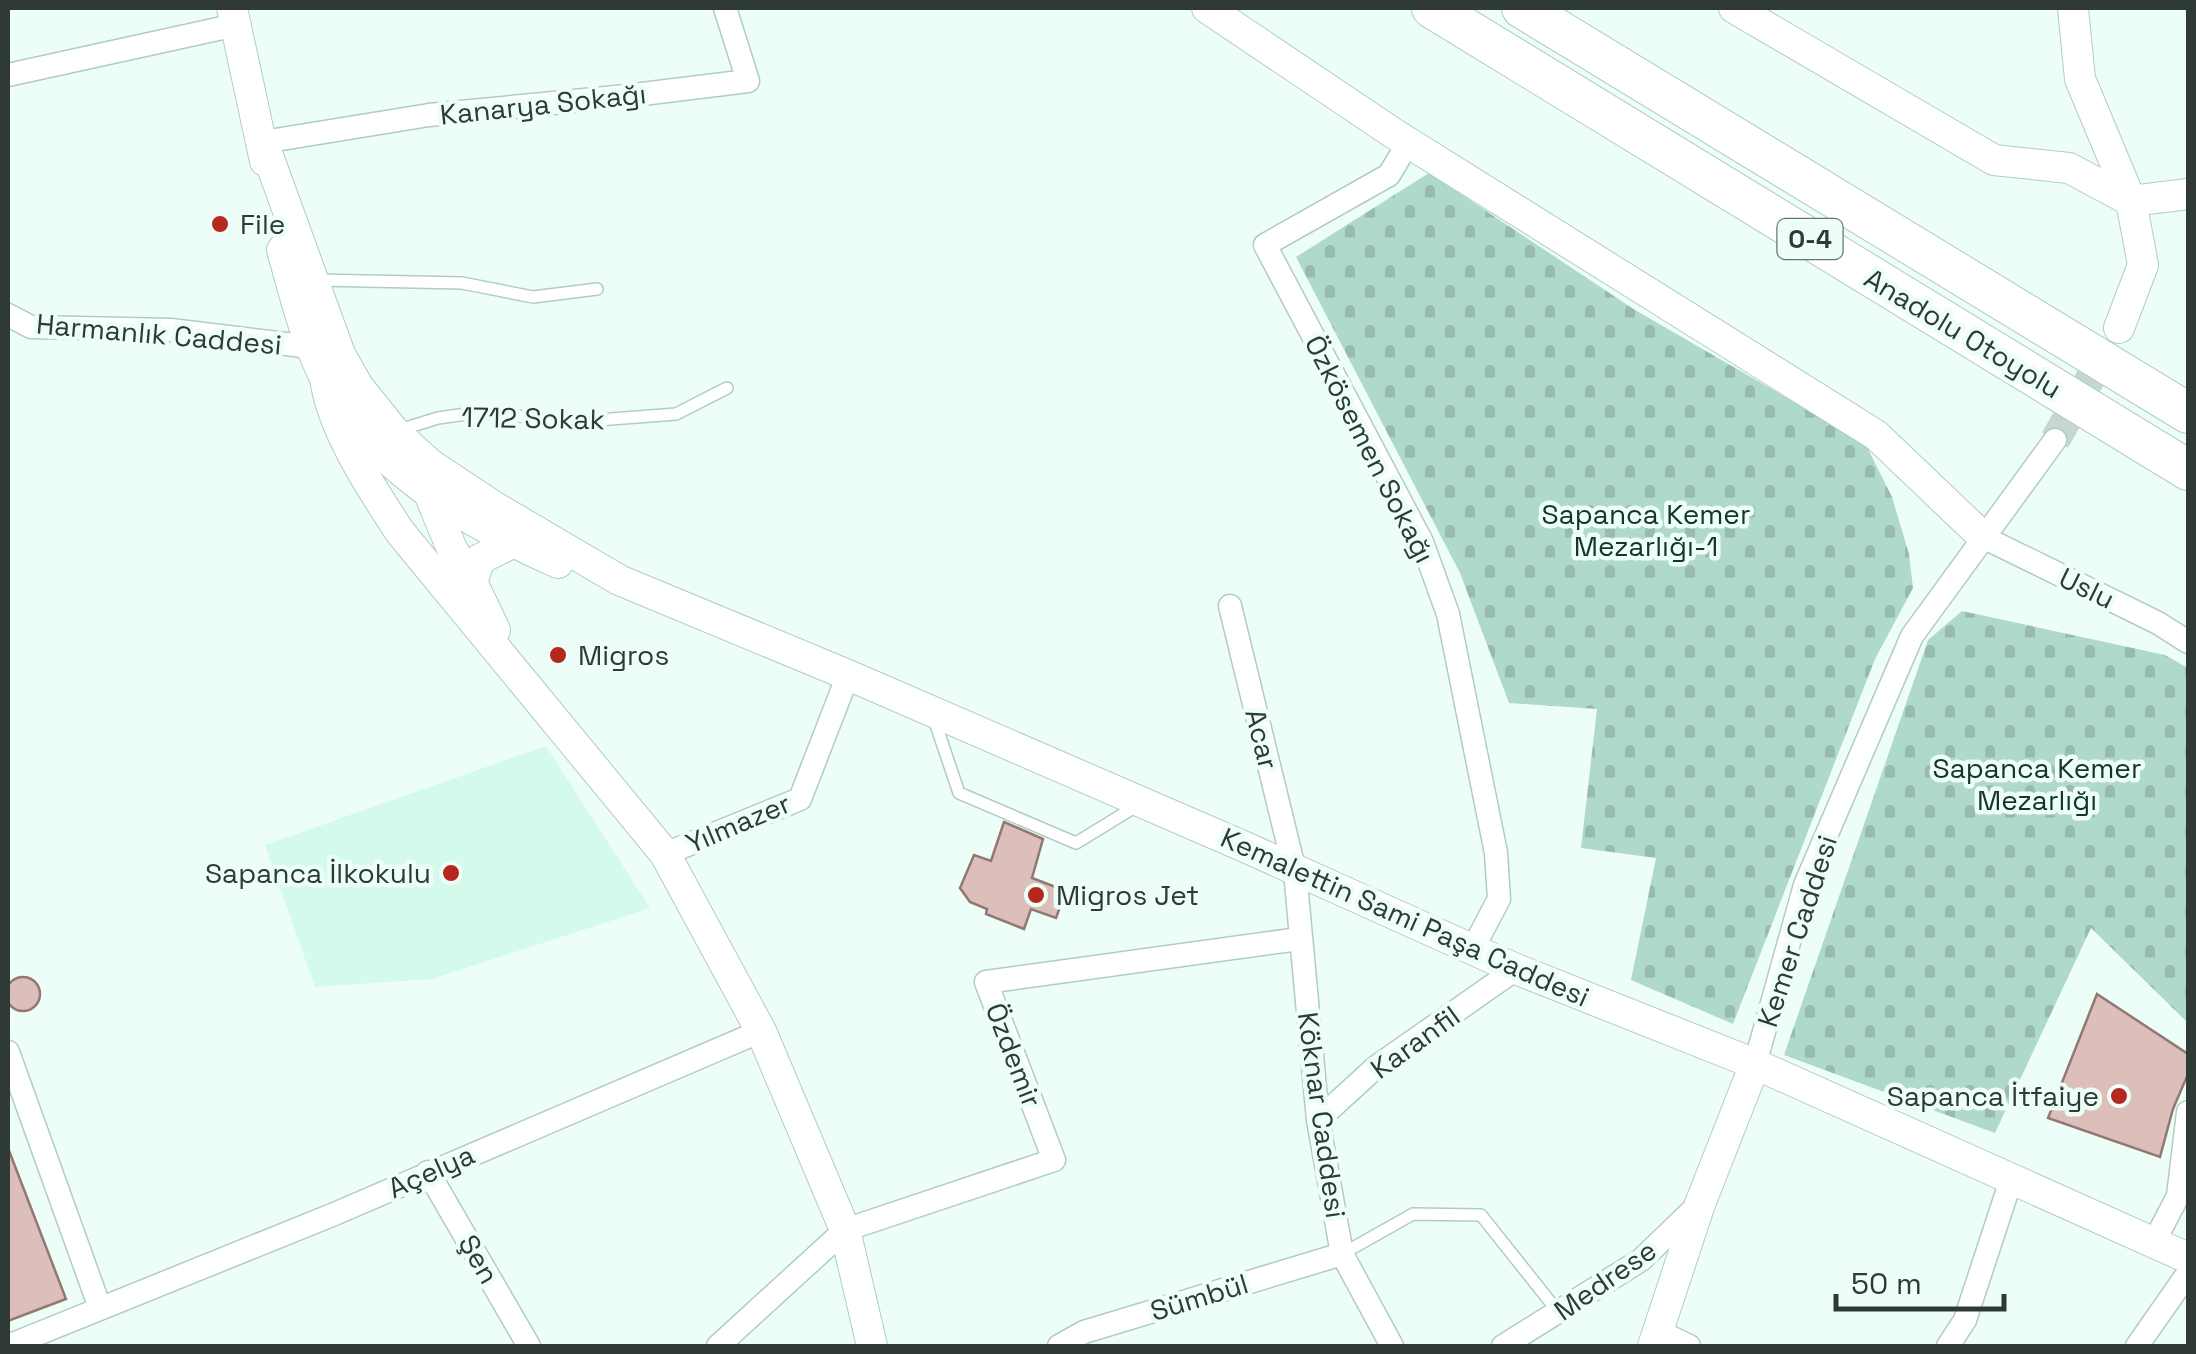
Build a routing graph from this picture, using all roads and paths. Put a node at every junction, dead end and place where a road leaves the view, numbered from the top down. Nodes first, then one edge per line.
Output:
1 (725, 8) edge
2 (1208, 8) edge
3 (1432, 8) edge
4 (1522, 8) edge
5 (1734, 8) edge
6 (2073, 8) edge
7 (234, 16) edge
8 (8, 75) edge
9 (263, 142) junction
10 (1408, 142) junction
11 (2188, 194) edge
12 (2131, 201) junction
13 (312, 280) junction
14 (597, 289) dead end
15 (8, 315) edge
16 (31, 327) junction
17 (2119, 328) tunnel mouth
18 (8, 336) edge
19 (311, 347) junction
20 (325, 378) junction
21 (727, 388) dead end
22 (2188, 413) edge
23 (2055, 440) tunnel mouth
24 (405, 441) junction
25 (2188, 470) edge
26 (462, 486) junction
27 (428, 494) junction
28 (1983, 537) junction
29 (512, 543) junction
30 (411, 546) junction
31 (619, 580) junction
32 (472, 582) junction
33 (1230, 606) dead end
34 (2188, 642) edge
35 (848, 675) junction
36 (537, 696) junction
37 (932, 712) junction
38 (1142, 803) junction
39 (664, 854) junction
40 (1295, 872) junction
41 (1299, 938) junction
42 (1472, 950) junction
43 (1516, 970) junction
44 (762, 1031) junction
45 (8, 1052) edge
46 (1755, 1064) junction
47 (2188, 1112) edge
48 (1318, 1120) junction
49 (428, 1172) junction
50 (2012, 1177) junction
51 (1700, 1204) junction
52 (845, 1230) junction
53 (2155, 1240) junction
54 (1342, 1254) junction
55 (2188, 1258) edge
56 (2188, 1273) edge
57 (100, 1308) junction
58 (1559, 1313) junction
59 (1655, 1339) edge
60 (8, 1346) edge
61 (529, 1346) edge
62 (718, 1346) edge
63 (872, 1346) edge
64 (1059, 1346) edge
65 (1392, 1346) edge
66 (1502, 1346) edge
67 (1689, 1346) edge
68 (1948, 1346) edge
69 (2136, 1346) edge

1 - 9 street, Kanarya Sokağı
2 - 10 main road
3 - 25 highway, Anadolu Otoyolu / O-4
4 - 22 highway, Anadolu Otoyolu / O-4
5 - 12 main road
6 - 12 main road
7 - 8 street
7 - 9 main road
9 - 13 main road, Kemalettin Sami Paşa Caddesi
9 - 19 main road, Kemalettin Sami Paşa Caddesi
10 - 28 main road
10 - 42 street, Özkösemen Sokağı
11 - 12 main road
12 - 17 main road
13 - 14 lane
13 - 24 main road, Kemalettin Sami Paşa Caddesi
15 - 16 street, Harmanlık Caddesi
16 - 18 street
16 - 19 street, Harmanlık Caddesi
19 - 20 main road, Kemalettin Sami Paşa Caddesi
20 - 27 main road, Kemalettin Sami Paşa Caddesi
20 - 30 main road
21 - 24 lane, 1712 Sokak
23 - 28 street, Kemer Caddesi
24 - 26 main road, Kemalettin Sami Paşa Caddesi
24 - 27 main road
26 - 27 main road
26 - 31 main road, Kemalettin Sami Paşa Caddesi
27 - 29 main road, Kemalettin Sami Paşa Caddesi
27 - 30 main road
27 - 32 main road
28 - 34 street, Uslu
28 - 46 street, Kemer Caddesi
29 - 31 main road, Kemalettin Sami Paşa Caddesi
29 - 32 main road
30 - 36 main road
31 - 35 main road, Kemalettin Sami Paşa Caddesi
32 - 36 main road
33 - 40 street, Acar
35 - 37 main road, Kemalettin Sami Paşa Caddesi
35 - 39 street, Yılmazer
36 - 39 main road
37 - 38 main road, Kemalettin Sami Paşa Caddesi
37 - 38 lane
38 - 40 main road, Kemalettin Sami Paşa Caddesi
39 - 44 main road
40 - 41 street, Köknar Caddesi
40 - 42 main road, Kemalettin Sami Paşa Caddesi
41 - 48 street, Köknar Caddesi
41 - 52 street, Özdemir
42 - 43 main road, Kemalettin Sami Paşa Caddesi
43 - 46 main road, Kemalettin Sami Paşa Caddesi
43 - 48 street, Karanfil
44 - 49 street, Açelya
44 - 52 main road
45 - 57 street
46 - 50 main road, Kemalettin Sami Paşa Caddesi
46 - 51 main road, Kemer Caddesi
47 - 53 street
48 - 54 street, Köknar Caddesi
49 - 57 street, Açelya
49 - 61 street, Şen
50 - 53 main road, Kemalettin Sami Paşa Caddesi
50 - 68 street
51 - 58 street, Medrese
51 - 59 main road, Kemer Caddesi
52 - 62 street
52 - 63 main road
53 - 55 main road, Kemalettin Sami Paşa Caddesi
54 - 58 lane
54 - 64 street, Sümbül
54 - 65 street, Köknar Caddesi
56 - 69 street
57 - 60 street, Açelya
58 - 66 street, Medrese
59 - 67 street

